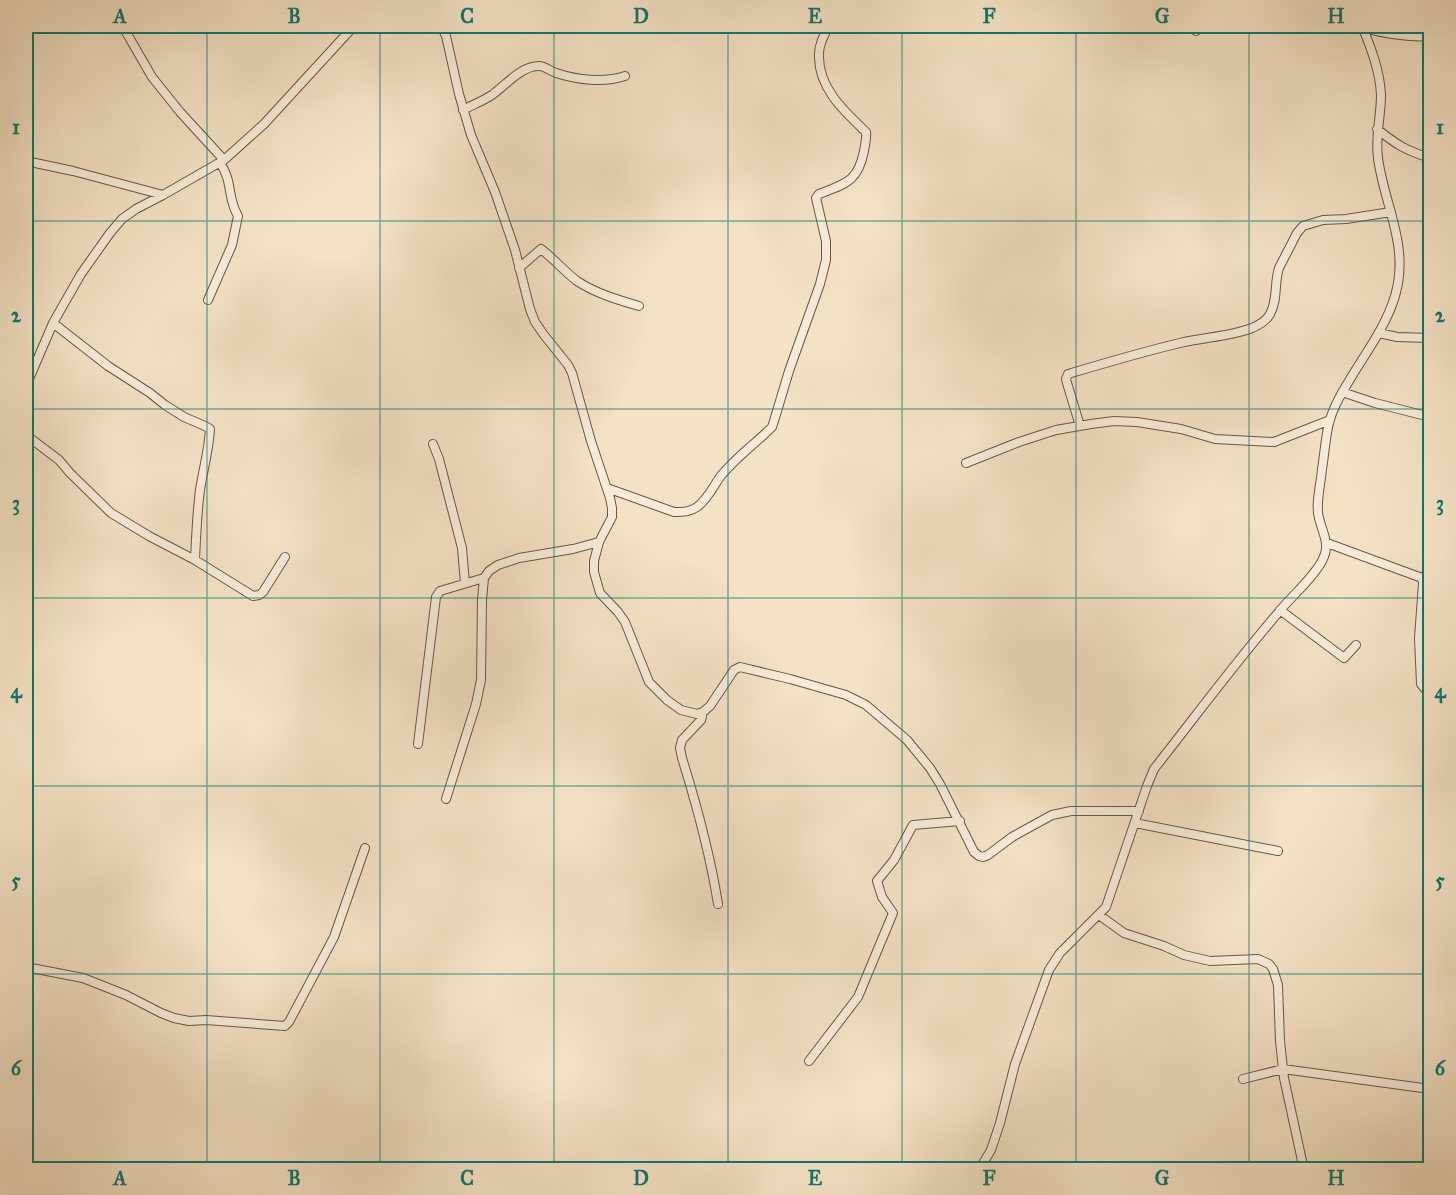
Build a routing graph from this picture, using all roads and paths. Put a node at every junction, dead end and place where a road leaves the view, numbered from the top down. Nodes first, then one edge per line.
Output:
1 (354, 26) edge
2 (441, 26) edge
3 (829, 26) edge
4 (1363, 27) edge
5 (126, 32) dead end
6 (1431, 36) edge
7 (625, 76) dead end
8 (463, 110) junction
9 (1377, 129) junction
10 (1431, 158) edge
11 (26, 161) edge
12 (222, 161) junction
13 (163, 195) junction
14 (1391, 212) junction
15 (519, 268) junction
16 (208, 300) dead end
17 (639, 306) dead end
18 (53, 323) junction
19 (1379, 333) junction
20 (1431, 338) edge
21 (26, 386) edge
22 (1342, 392) junction
23 (1431, 417) edge
24 (1330, 420) junction
25 (1080, 426) junction
26 (26, 435) edge
27 (433, 444) dead end
28 (966, 463) dead end
29 (607, 488) junction
30 (599, 542) junction
31 (1327, 543) junction
32 (1431, 543) edge
33 (285, 557) dead end
34 (195, 560) junction
35 (484, 578) junction
36 (1423, 580) junction
37 (465, 583) junction
38 (1280, 610) junction
39 (1356, 645) dead end
40 (1431, 695) edge
41 (703, 712) junction
42 (418, 744) dead end
43 (446, 799) dead end
44 (1139, 811) junction
45 (960, 821) junction
46 (1135, 823) junction
47 (365, 848) dead end
48 (1278, 851) dead end
49 (718, 904) dead end
50 (1099, 915) junction
51 (26, 967) edge
52 (809, 1060) dead end
53 (1283, 1069) junction
54 (1243, 1079) dead end
55 (1431, 1089) edge
56 (979, 1170) edge
57 (1304, 1170) edge

1 - 12 street
2 - 8 street
3 - 29 street
4 - 6 street
4 - 9 street
5 - 12 street
7 - 8 street
8 - 15 street
9 - 10 street
9 - 14 street
11 - 13 street
12 - 13 street
12 - 16 street
13 - 18 street
14 - 19 street
14 - 25 street
15 - 17 street
15 - 29 street
18 - 21 street
18 - 34 street
19 - 20 street
19 - 22 street
22 - 23 street
22 - 24 street
24 - 25 street
24 - 31 street
25 - 28 street
26 - 34 street
27 - 37 street
29 - 30 street
30 - 35 street
30 - 41 street
31 - 36 street
31 - 38 street
32 - 36 street
33 - 34 street
35 - 37 street
35 - 43 street
36 - 40 street
37 - 42 street
38 - 39 street
38 - 44 street
41 - 45 street
41 - 49 street
44 - 45 street
44 - 46 street
45 - 52 street
46 - 48 street
46 - 50 street
47 - 51 street
50 - 53 street
50 - 56 street
53 - 54 street
53 - 55 street
53 - 57 street

